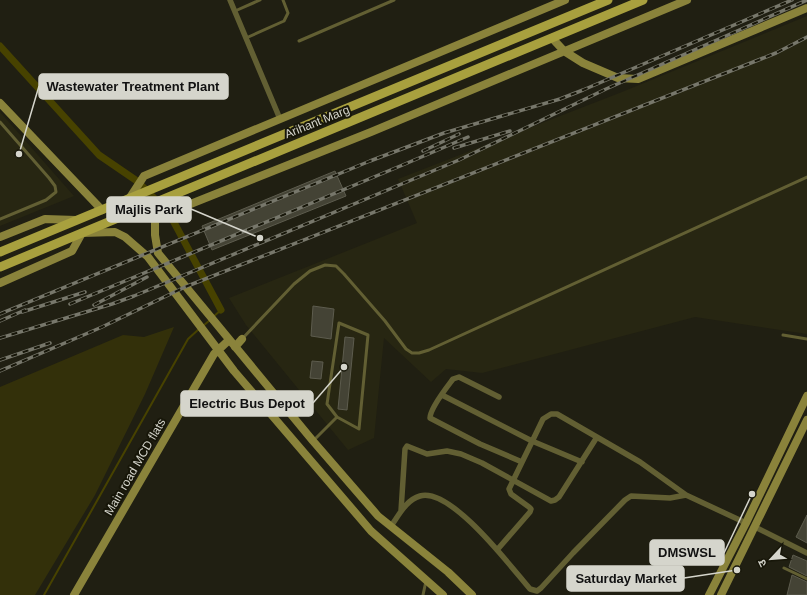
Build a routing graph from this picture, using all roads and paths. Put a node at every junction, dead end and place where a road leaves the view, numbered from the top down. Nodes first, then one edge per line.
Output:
1 (230, 0) edge
2 (260, 0) edge
3 (283, 0) edge
4 (394, 0) edge
5 (565, 0) edge
6 (608, 0) edge
7 (643, 0) edge
8 (687, 0) edge
9 (807, 8) edge
10 (235, 11) junction
11 (246, 38) junction
12 (552, 38) junction
13 (299, 41) dead end
14 (564, 51) junction
15 (390, 92) junction
16 (0, 103) edge
17 (395, 103) junction
18 (280, 119) junction
19 (0, 122) edge
20 (807, 177) edge
21 (173, 195) junction
22 (131, 197) junction
23 (102, 210) junction
24 (158, 218) junction
25 (0, 219) edge
26 (77, 220) junction
27 (82, 233) junction
28 (0, 237) edge
29 (0, 252) edge
30 (0, 267) edge
31 (0, 283) edge
32 (783, 335) dead end
33 (807, 338) edge
34 (242, 339) joint
35 (232, 343) junction
36 (217, 350) junction
37 (442, 395) junction
38 (807, 396) edge
39 (499, 397) dead end
40 (337, 417) junction
41 (807, 420) edge
42 (597, 437) junction
43 (314, 441) junction
44 (532, 441) junction
45 (522, 462) junction
46 (582, 462) junction
47 (513, 480) junction
48 (686, 495) junction
49 (401, 511) junction
50 (746, 523) junction
51 (391, 526) junction
52 (755, 527) junction
53 (497, 550) junction
54 (807, 553) edge
55 (784, 568) dead end
56 (807, 579) edge
57 (426, 581) junction
58 (74, 595) edge
59 (423, 595) edge
60 (443, 595) edge
61 (471, 595) edge
62 (709, 595) edge
63 (720, 595) edge

1 - 10 street
2 - 10 lane
3 - 11 lane
4 - 13 lane
5 - 18 street
6 - 15 main road, Arihant Marg
7 - 12 main road, Arihant Marg
8 - 14 street
9 - 14 street
10 - 11 street
11 - 18 street
12 - 14 street
12 - 17 main road, Arihant Marg
14 - 24 street
15 - 17 main road
15 - 22 main road, Arihant Marg
16 - 23 street
17 - 21 main road, Arihant Marg
18 - 22 street
19 - 25 lane
20 - 34 lane
21 - 24 street
21 - 27 main road, Arihant Marg
22 - 23 main road, Arihant Marg
23 - 26 main road, Arihant Marg
24 - 35 street
26 - 28 street
26 - 29 main road, Arihant Marg
27 - 30 main road, Arihant Marg
27 - 31 street
27 - 36 street
32 - 33 lane
34 - 35 street, Main road MCD flats
35 - 36 street, Main road MCD flats
35 - 43 street
36 - 57 street
36 - 58 street, Main road MCD flats
37 - 39 street
37 - 44 street
37 - 45 street
38 - 50 street
40 - 40 lane
40 - 43 lane
41 - 52 street
42 - 44 street
42 - 46 street
42 - 48 street
43 - 51 street
44 - 45 street
44 - 46 street
45 - 47 street
46 - 47 street
47 - 49 street
47 - 53 street
48 - 50 street
48 - 53 street
49 - 51 street
49 - 53 street
50 - 52 street
50 - 62 street
51 - 61 street
52 - 54 street
52 - 63 street
55 - 56 lane
57 - 59 lane
57 - 60 street

